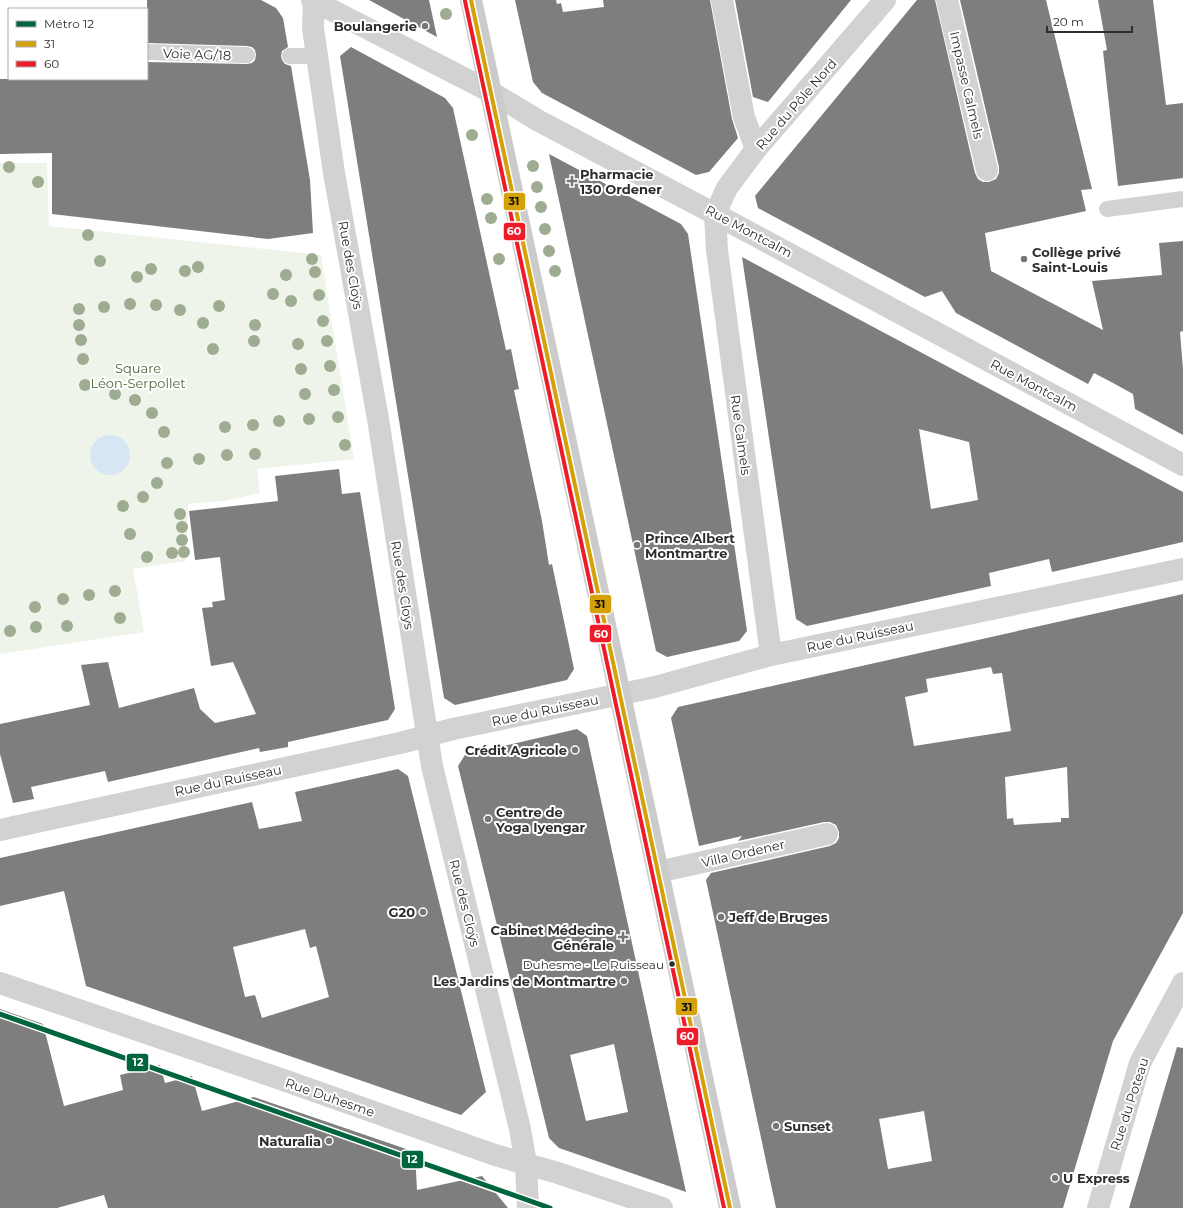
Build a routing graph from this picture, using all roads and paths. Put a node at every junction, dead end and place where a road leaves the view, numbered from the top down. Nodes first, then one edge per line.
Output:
1 (313, 0) edge
2 (471, 0) edge
3 (722, 0) edge
4 (885, 0) edge
5 (947, 0) edge
6 (148, 52) edge
7 (247, 55) dead end
8 (290, 56) dead end
9 (317, 56) junction
10 (491, 92) junction
11 (756, 149) junction
12 (987, 170) dead end
13 (1183, 199) edge
14 (1107, 209) dead end
15 (715, 214) junction
16 (1183, 465) edge
17 (1183, 569) edge
18 (772, 655) junction
19 (620, 694) junction
20 (427, 736) junction
21 (0, 830) edge
22 (828, 834) dead end
23 (658, 872) junction
24 (1183, 983) edge
25 (0, 984) edge
26 (526, 1164) junction
27 (528, 1208) edge
28 (662, 1208) edge
29 (730, 1208) edge
30 (1098, 1208) edge

1 - 9 street, Rue des Cloÿs
1 - 10 street, Rue Montcalm
2 - 10 main road
3 - 11 street
4 - 11 street, Rue du Pôle Nord
5 - 12 street, Impasse Calmels
6 - 7 lane, Voie AG/18
8 - 9 lane
9 - 20 street, Rue des Cloÿs
10 - 15 street, Rue Montcalm
10 - 19 main road
11 - 15 street, Rue du Pôle Nord
13 - 14 lane
15 - 16 street, Rue Montcalm
15 - 18 street, Rue Calmels
17 - 18 street, Rue du Ruisseau
18 - 19 street, Rue du Ruisseau
19 - 20 street, Rue du Ruisseau
19 - 23 main road
20 - 21 street, Rue du Ruisseau
20 - 26 street, Rue des Cloÿs
22 - 23 street, Villa Ordener
23 - 29 main road
24 - 30 street, Rue du Poteau
25 - 26 street, Rue Duhesme
26 - 27 street, Rue des Cloÿs
26 - 28 street, Rue Duhesme

